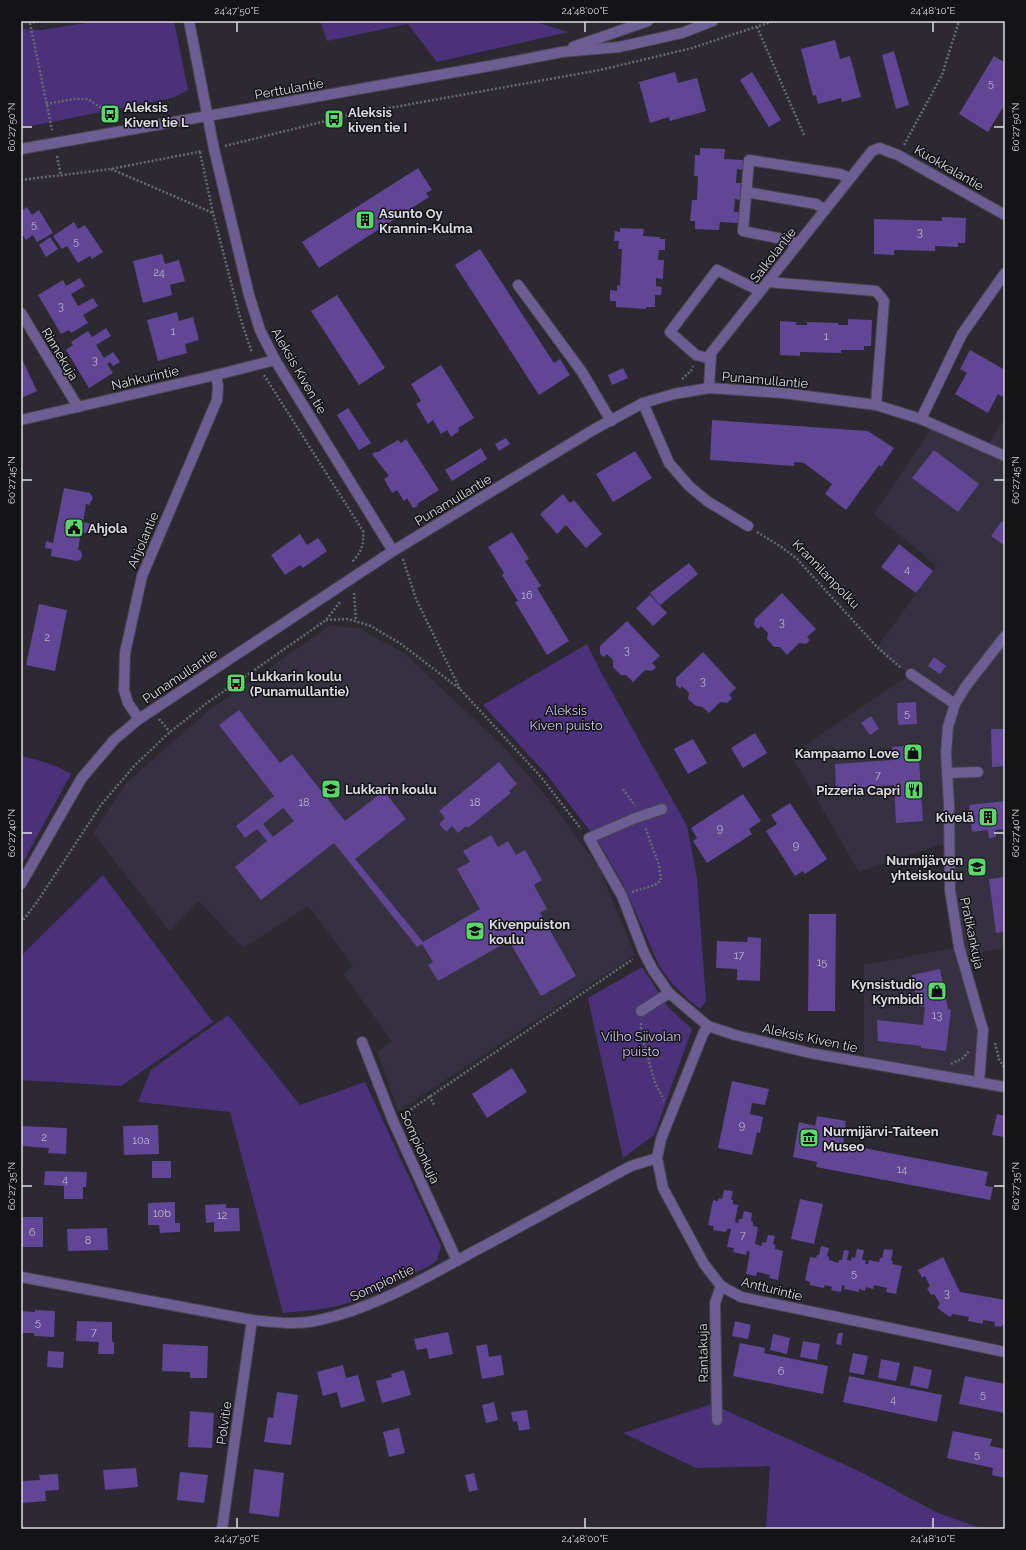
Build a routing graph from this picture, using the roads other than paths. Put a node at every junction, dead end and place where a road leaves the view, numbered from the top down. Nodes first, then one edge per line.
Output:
1 (189, 21) edge
2 (648, 21) edge
3 (713, 21) edge
4 (562, 52) junction
5 (208, 116) junction
6 (879, 148) joint
7 (21, 149) edge
8 (850, 178) junction
9 (746, 192) junction
10 (825, 210) junction
11 (1005, 215) edge
12 (798, 244) junction
13 (1005, 273) edge
14 (768, 282) junction
15 (518, 285) dead end
16 (760, 292) junction
17 (21, 313) edge
18 (711, 359) junction
19 (274, 360) junction
20 (216, 375) junction
21 (709, 388) junction
22 (643, 404) junction
23 (876, 405) junction
24 (78, 407) junction
25 (921, 419) junction
26 (21, 420) edge
27 (611, 421) junction
28 (1005, 456) edge
29 (748, 526) road end
30 (394, 551) junction
31 (1005, 636) edge
32 (911, 674) road end
33 (955, 704) junction
34 (139, 719) junction
35 (978, 772) dead end
36 (947, 773) junction
37 (662, 809) dead end
38 (21, 884) edge
39 (669, 993) junction
40 (641, 1011) road end
41 (708, 1026) junction
42 (362, 1042) dead end
43 (979, 1082) junction
44 (1005, 1087) edge
45 (657, 1158) junction
46 (457, 1261) junction
47 (21, 1278) edge
48 (721, 1286) junction
49 (252, 1320) junction
50 (1005, 1352) edge
51 (718, 1420) dead end
52 (222, 1529) edge

1 - 5 street, Aleksis Kiven tie
2 - 4 street, Perttulantie
3 - 4 street, Perttulantie
4 - 5 street, Perttulantie
5 - 7 street, Perttulantie
5 - 19 street, Aleksis Kiven tie
6 - 8 street, Salkolantie
6 - 11 street, Kuokkalantie
8 - 9 street
8 - 10 street, Salkolantie
9 - 10 street
9 - 12 street
10 - 12 street, Salkolantie
12 - 14 street, Salkolantie
13 - 25 street
14 - 16 street, Salkolantie
14 - 23 street
15 - 27 street
16 - 18 street, Salkolantie
16 - 18 street
17 - 24 street, Rinnekuja
18 - 21 street, Salkolantie
19 - 20 street, Nahkurintie
19 - 30 street, Aleksis Kiven tie
20 - 24 street, Nahkurintie
20 - 34 street, Ahjolantie
21 - 22 street, Punamullantie
21 - 23 street, Punamullantie
22 - 27 street, Punamullantie
22 - 29 street
23 - 25 street, Punamullantie
24 - 26 street, Nahkurintie
25 - 28 street, Punamullantie
27 - 30 street, Punamullantie
30 - 34 street, Punamullantie
31 - 33 street, Pratikankuja
32 - 33 street
33 - 36 street, Pratikankuja
34 - 38 street, Punamullantie
35 - 36 street
36 - 43 street, Pratikankuja
37 - 39 street, Aleksis Kiven tie
39 - 40 street
39 - 41 street, Aleksis Kiven tie
41 - 43 street, Aleksis Kiven tie
41 - 45 street, Antturintie
42 - 46 street, Sompionkuja
43 - 44 street, Aleksis Kiven tie
45 - 46 street, Sompiontie
45 - 48 street, Antturintie
46 - 49 street, Sompiontie
47 - 49 street, Sompiontie
48 - 50 street, Antturintie
48 - 51 street, Rantakuja
49 - 52 street, Polvitie

